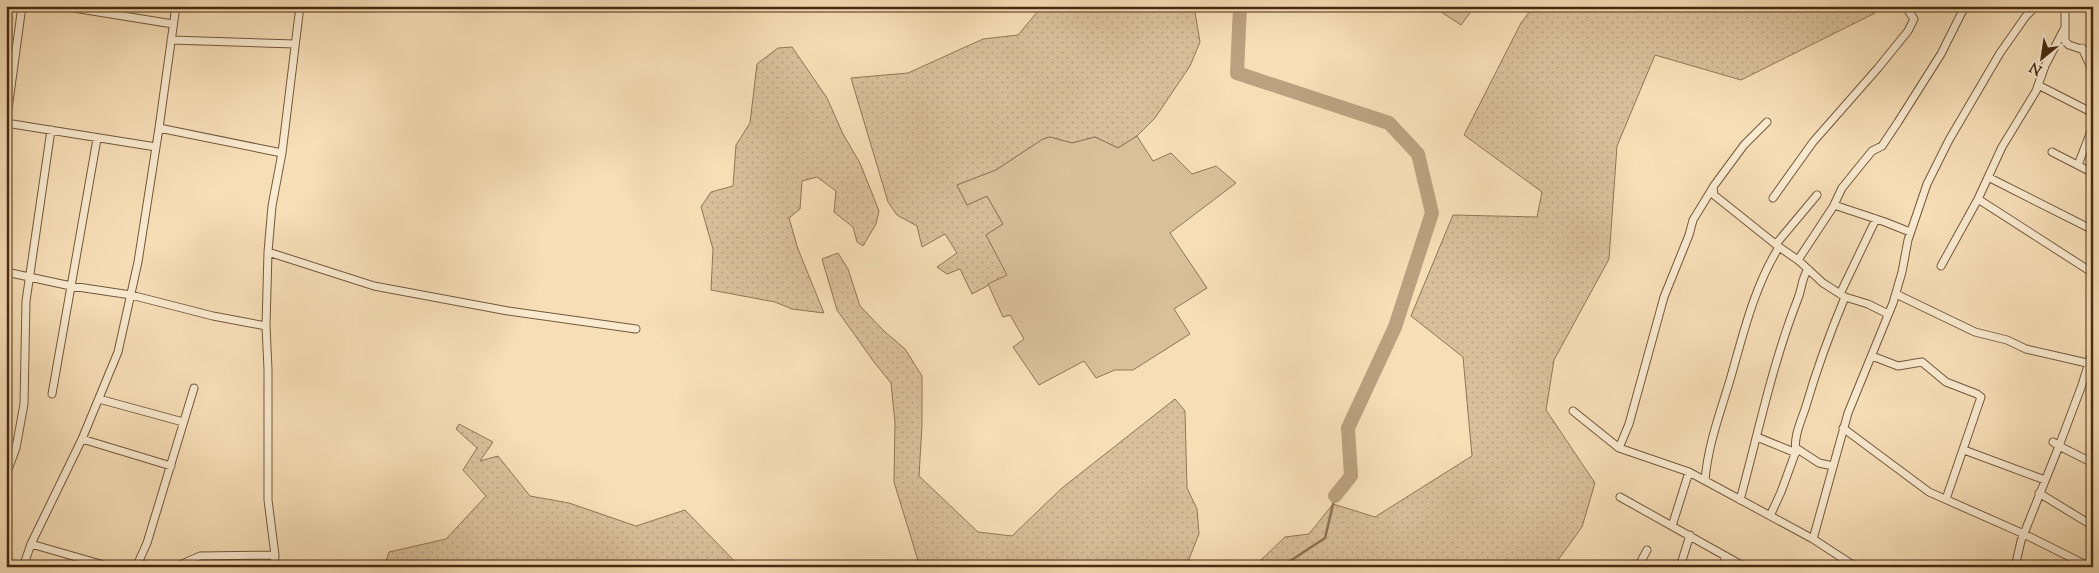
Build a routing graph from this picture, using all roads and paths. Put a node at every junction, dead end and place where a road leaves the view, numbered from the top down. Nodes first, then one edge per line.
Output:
1 (22, 6) edge
2 (61, 6) edge
3 (176, 6) edge
4 (300, 6) edge
5 (1905, 6) edge
6 (1965, 6) edge
7 (2036, 6) edge
8 (2065, 6) edge
9 (112, 10) edge
10 (173, 24) junction
11 (2064, 31) junction
12 (171, 40) junction
13 (295, 44) junction
14 (2082, 48) junction
15 (2093, 53) edge
16 (2093, 72) edge
17 (2038, 85) junction
18 (2093, 112) edge
19 (1767, 122) dead end
20 (6, 123) edge
21 (2093, 126) edge
22 (159, 128) junction
23 (51, 130) junction
24 (97, 138) junction
25 (156, 147) junction
26 (2052, 152) dead end
27 (282, 153) junction
28 (2078, 165) junction
29 (2093, 173) edge
30 (1988, 177) junction
31 (1712, 189) junction
32 (1817, 195) dead end
33 (1773, 198) dead end
34 (1978, 198) junction
35 (1834, 205) junction
36 (1876, 219) junction
37 (2093, 230) edge
38 (1910, 232) junction
39 (1777, 245) junction
40 (268, 252) junction
41 (1798, 260) junction
42 (1941, 266) dead end
43 (1808, 270) junction
44 (6, 272) edge
45 (2093, 273) edge
46 (29, 276) junction
47 (71, 286) junction
48 (1896, 294) junction
49 (131, 295) junction
50 (1843, 295) junction
51 (1888, 314) junction
52 (266, 326) junction
53 (636, 329) dead end
54 (2093, 349) edge
55 (1872, 356) junction
56 (2088, 363) junction
57 (194, 388) dead end
58 (52, 394) dead end
59 (99, 399) junction
60 (1573, 411) dead end
61 (183, 422) junction
62 (1844, 428) junction
63 (1757, 437) junction
64 (82, 439) junction
65 (2056, 444) junction
66 (1619, 448) junction
67 (1796, 450) junction
68 (1964, 450) junction
69 (2093, 463) edge
70 (171, 466) junction
71 (1833, 466) junction
72 (1689, 472) junction
73 (6, 475) edge
74 (1705, 480) junction
75 (2045, 480) junction
76 (2039, 493) junction
77 (1620, 497) dead end
78 (1946, 499) junction
79 (1740, 500) junction
80 (1770, 516) junction
81 (1672, 526) junction
82 (2093, 526) edge
83 (2024, 534) junction
84 (1690, 535) junction
85 (1813, 540) junction
86 (31, 544) junction
87 (1647, 550) dead end
88 (275, 555) junction
89 (1726, 556) junction
90 (23, 567) edge
91 (111, 567) edge
92 (152, 567) edge
93 (175, 567) edge
94 (274, 567) edge
95 (1638, 567) edge
96 (1680, 567) edge
97 (1722, 567) edge
98 (1745, 567) edge
99 (1856, 567) edge
100 (2015, 567) edge
101 (2090, 567) edge

1 - 20 street
2 - 9 street
3 - 10 street
4 - 13 street
5 - 33 street
6 - 35 street
7 - 38 street
8 - 11 street
9 - 10 street
10 - 12 street
11 - 14 street
11 - 17 street
12 - 13 street
12 - 22 street
13 - 27 street
14 - 15 street
14 - 16 street
17 - 18 street
17 - 30 street
19 - 31 street
20 - 23 street
21 - 28 street
22 - 25 street
22 - 27 street
23 - 24 street
23 - 46 street
24 - 25 street
24 - 47 street
25 - 49 street
26 - 28 street
27 - 40 street
28 - 29 street
30 - 34 street
30 - 37 street
31 - 39 street
31 - 66 street
32 - 39 street
34 - 42 street
34 - 45 street
35 - 36 street
35 - 41 street
36 - 38 street
36 - 50 street
38 - 48 street
39 - 41 street
39 - 74 street
40 - 52 street
40 - 53 street
41 - 43 street
43 - 50 street
43 - 63 street
44 - 46 street
46 - 47 street
46 - 73 street
47 - 49 street
47 - 58 street
48 - 51 street
48 - 56 street
49 - 52 street
49 - 59 street
50 - 51 street
50 - 67 street
51 - 55 street
52 - 88 street
54 - 56 street
55 - 62 street
55 - 68 street
56 - 65 street
57 - 61 street
59 - 61 street
59 - 64 street
60 - 66 street
61 - 70 street
62 - 71 street
62 - 78 street
63 - 67 street
63 - 79 street
64 - 70 street
64 - 86 street
65 - 69 street
65 - 75 street
66 - 72 street
67 - 71 street
67 - 80 street
68 - 75 street
68 - 78 street
70 - 92 street
71 - 85 street
72 - 74 street
72 - 81 street
74 - 79 street
75 - 76 street
76 - 82 street
76 - 83 street
77 - 81 street
78 - 83 street
79 - 80 street
80 - 85 street
81 - 84 street
83 - 100 street
83 - 101 street
84 - 89 street
84 - 96 street
85 - 99 street
86 - 90 street
86 - 91 street
87 - 95 street
88 - 93 street
88 - 94 street
89 - 97 street
89 - 98 street

